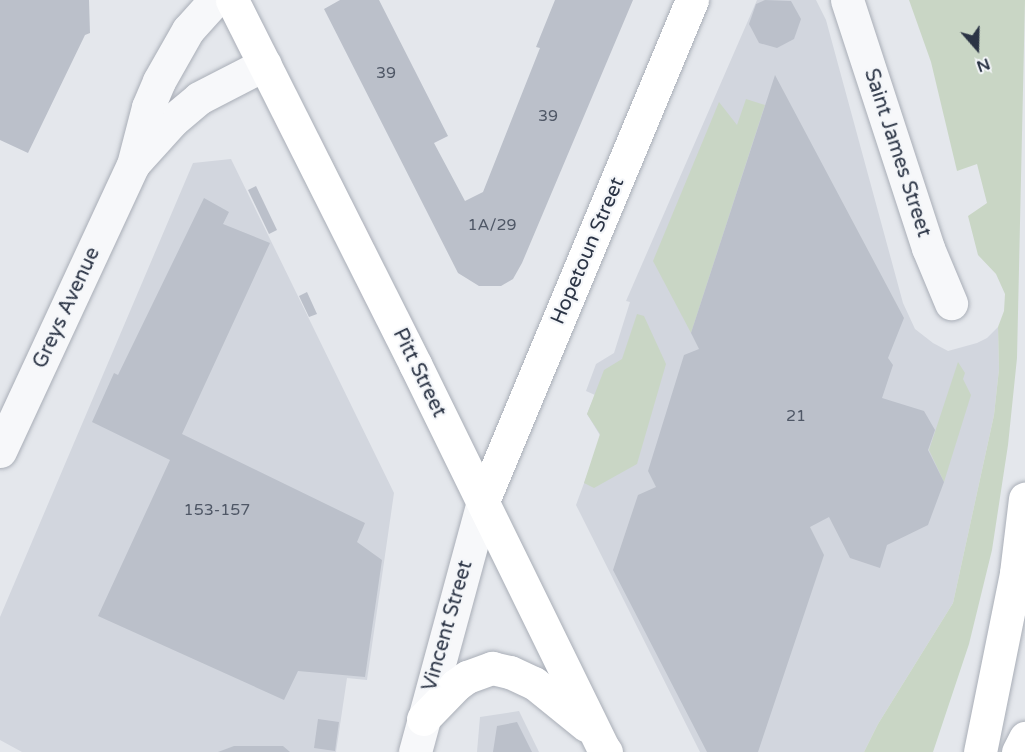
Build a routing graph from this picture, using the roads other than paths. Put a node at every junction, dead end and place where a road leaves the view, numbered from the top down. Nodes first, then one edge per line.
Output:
1 (215, 0) edge
2 (232, 0) edge
3 (692, 0) edge
4 (848, 0) edge
5 (265, 64) junction
6 (133, 165) junction
7 (951, 303) dead end
8 (0, 451) edge
9 (1025, 499) edge
10 (483, 501) junction
11 (423, 719) junction
12 (1025, 738) edge
13 (602, 747) edge
14 (415, 752) edge
15 (980, 752) edge
16 (1018, 752) edge

1 - 6 street, Greys Avenue
2 - 5 main road, Pitt Street
3 - 10 main road, Hopetoun Street
4 - 7 street, Saint James Street
5 - 6 street, Greys Avenue
5 - 10 main road, Pitt Street
6 - 8 street, Greys Avenue
9 - 15 main road
10 - 11 street, Vincent Street
10 - 13 main road, Pitt Street
11 - 13 main road
11 - 14 street, Vincent Street
12 - 16 main road

